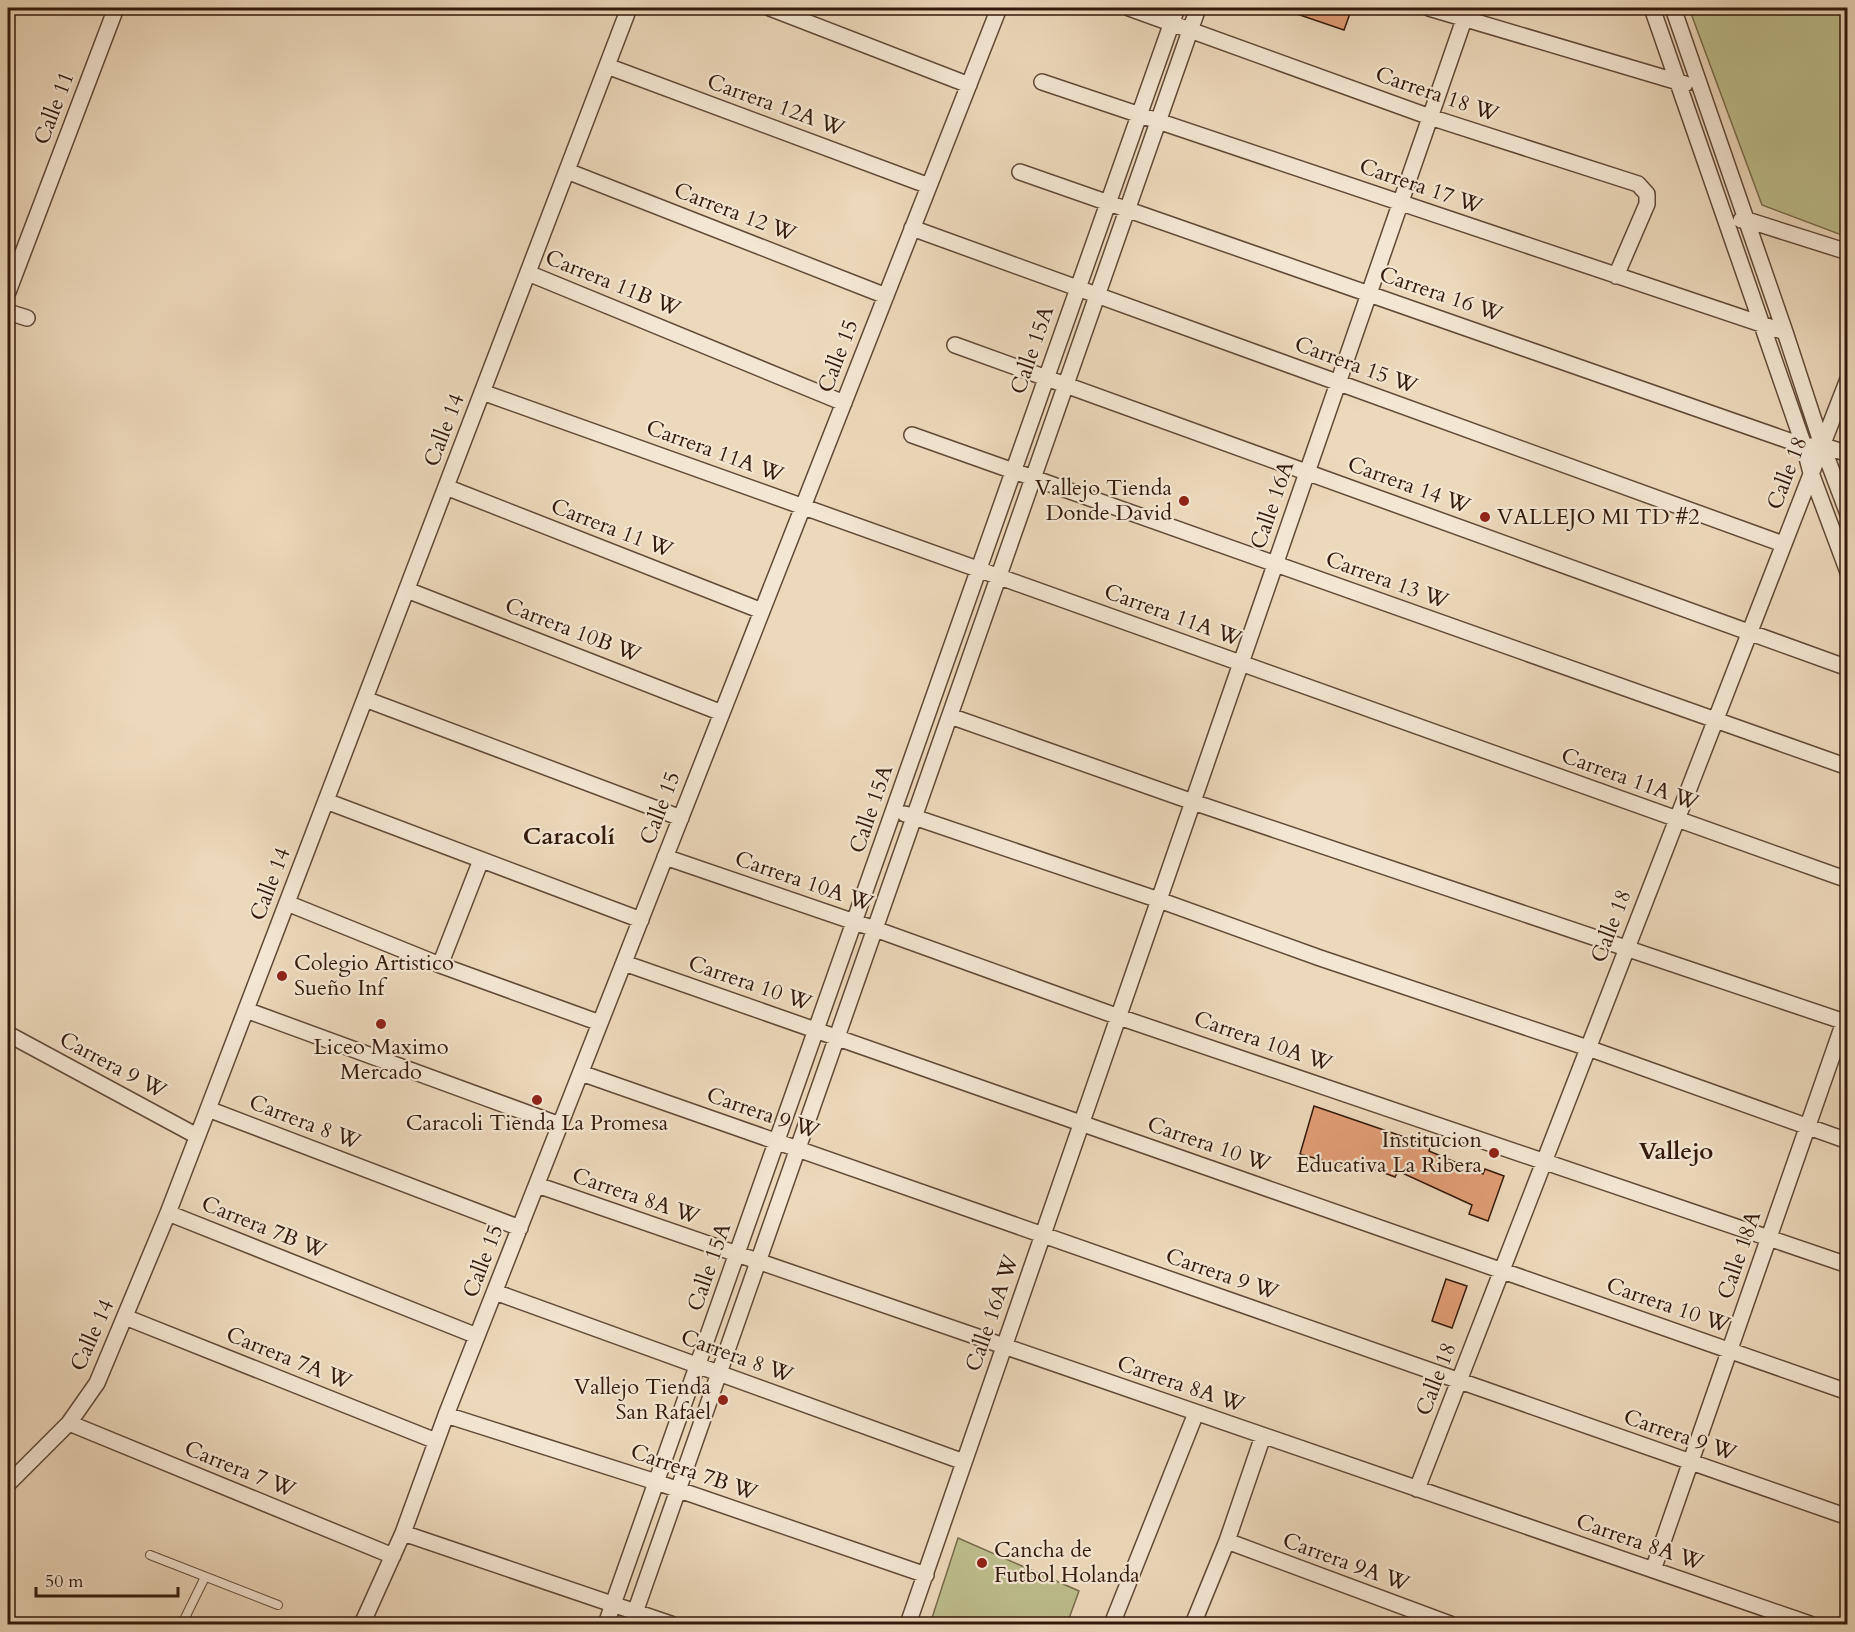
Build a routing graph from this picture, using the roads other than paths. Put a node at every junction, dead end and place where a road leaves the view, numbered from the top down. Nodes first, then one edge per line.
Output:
1 (116, 8) edge
2 (629, 8) edge
3 (770, 8) edge
4 (999, 8) edge
5 (1129, 8) edge
6 (1177, 8) edge
7 (1198, 8) edge
8 (1429, 8) edge
9 (1652, 8) edge
10 (1673, 8) edge
11 (1466, 13) edge
12 (1172, 23) junction
13 (1190, 30) junction
14 (607, 66) junction
15 (1042, 82) dead end
16 (1678, 82) junction
17 (969, 85) junction
18 (1701, 88) junction
19 (1139, 115) junction
20 (1430, 117) junction
21 (1158, 122) junction
22 (567, 171) junction
23 (1020, 172) dead end
24 (929, 186) junction
25 (1108, 203) junction
26 (1400, 203) junction
27 (1127, 209) junction
28 (1725, 220) junction
29 (1747, 220) junction
30 (912, 228) junction
31 (1848, 252) edge
32 (528, 273) junction
33 (1616, 276) junction
34 (1078, 288) junction
35 (8, 292) edge
36 (1369, 293) junction
37 (1097, 295) junction
38 (886, 296) junction
39 (8, 312) edge
40 (27, 318) dead end
41 (1762, 324) junction
42 (1785, 332) junction
43 (955, 345) dead end
44 (1046, 378) junction
45 (1848, 379) edge
46 (1338, 383) junction
47 (1065, 385) junction
48 (482, 392) junction
49 (844, 403) junction
50 (912, 435) dead end
51 (1822, 445) junction
52 (1804, 446) junction
53 (1848, 454) edge
54 (1014, 471) junction
55 (1307, 472) junction
56 (1811, 472) junction
57 (1033, 478) junction
58 (446, 487) junction
59 (803, 506) junction
60 (1848, 514) edge
61 (1784, 544) junction
62 (1275, 564) junction
63 (979, 569) junction
64 (1848, 572) edge
65 (999, 576) junction
66 (407, 590) junction
67 (762, 611) junction
68 (1749, 633) junction
69 (1241, 663) junction
70 (1848, 668) edge
71 (938, 686) junction
72 (958, 693) junction
73 (365, 699) junction
74 (722, 713) junction
75 (950, 716) junction
76 (1715, 720) junction
77 (1848, 768) edge
78 (326, 801) junction
79 (1193, 802) junction
80 (894, 810) junction
81 (681, 818) junction
82 (914, 818) junction
83 (1677, 819) junction
84 (665, 857) junction
85 (481, 860) junction
86 (1848, 880) edge
87 (1159, 900) junction
88 (287, 903) junction
89 (640, 920) junction
90 (854, 922) junction
91 (875, 929) junction
92 (1627, 948) junction
93 (624, 963) junction
94 (440, 965) junction
95 (246, 1010) junction
96 (1119, 1017) junction
97 (600, 1023) junction
98 (1846, 1023) edge
99 (816, 1030) junction
100 (8, 1034) edge
101 (837, 1038) junction
102 (1588, 1048) junction
103 (581, 1073) junction
104 (208, 1109) junction
105 (1082, 1123) junction
106 (560, 1125) junction
107 (1808, 1127) junction
108 (197, 1136) junction
109 (1848, 1141) edge
110 (777, 1142) junction
111 (798, 1149) junction
112 (1545, 1161) junction
113 (537, 1185) junction
114 (168, 1213) junction
115 (520, 1228) junction
116 (1043, 1235) junction
117 (1769, 1238) junction
118 (737, 1254) junction
119 (759, 1262) junction
120 (1848, 1265) edge
121 (1502, 1271) junction
122 (495, 1292) junction
123 (125, 1317) junction
124 (477, 1336) junction
125 (1004, 1347) junction
126 (1730, 1350) junction
127 (698, 1365) junction
128 (719, 1374) junction
129 (1459, 1381) junction
130 (1848, 1392) edge
131 (1196, 1413) junction
132 (446, 1415) junction
133 (69, 1423) junction
134 (1263, 1436) junction
135 (436, 1441) junction
136 (964, 1462) junction
137 (1691, 1462) junction
138 (656, 1482) junction
139 (8, 1484) edge
140 (1417, 1489) junction
141 (679, 1490) junction
142 (1848, 1517) edge
143 (403, 1533) junction
144 (1227, 1541) junction
145 (150, 1556) dead end
146 (393, 1556) junction
147 (1653, 1570) junction
148 (926, 1575) junction
149 (205, 1577) junction
150 (278, 1605) dead end
151 (613, 1605) junction
152 (633, 1618) edge
153 (1421, 1619) edge
154 (182, 1624) edge
155 (362, 1624) edge
156 (606, 1624) edge
157 (671, 1624) edge
158 (908, 1624) edge
159 (1112, 1624) edge
160 (1193, 1624) edge
161 (1450, 1624) edge
162 (1810, 1624) edge

1 - 35 street, Calle 11
2 - 14 street, Carrera 11B W
3 - 17 street
4 - 17 street, Calle 15
5 - 12 street, Carrera 18 W
6 - 12 street, Calle 15A
7 - 13 street, Calle 15A
8 - 11 street
9 - 16 street
10 - 18 street
11 - 16 street
11 - 20 street, Calle 16A
12 - 13 street, Carrera 18 W
12 - 19 street, Calle 15A
13 - 20 street, Carrera 18 W
13 - 21 street, Calle 15A
14 - 22 street, Carrera 11B W
14 - 24 street, Carrera 12A W
15 - 19 street, Carrera 17 W
16 - 18 street
16 - 28 street
17 - 24 street, Calle 15
18 - 29 street
19 - 21 street, Carrera 17 W
19 - 25 street, Calle 15A
20 - 26 street, Calle 16A
20 - 33 street, Carrera 18 W
21 - 26 street, Carrera 17 W
21 - 27 street, Calle 15A
22 - 32 street, Carrera 11B W
22 - 38 street, Carrera 12 W
23 - 25 street, Carrera 16 W
24 - 30 street, Calle 15
25 - 27 street, Carrera 16 W
25 - 34 street, Calle 15A
26 - 33 street, Carrera 17 W
26 - 36 street, Calle 16A
27 - 36 street, Carrera 16 W
27 - 37 street, Calle 15A
28 - 29 street
28 - 41 street
29 - 31 street
29 - 42 street
30 - 34 street, Carrera 15 W
30 - 38 street, Calle 15
32 - 48 street, Calle 14
32 - 49 street, Carrera 11B W
33 - 41 street, Carrera 17 W
34 - 37 street, Carrera 15 W
34 - 44 street, Calle 15A
36 - 46 street, Calle 16A
36 - 52 street, Carrera 16 W
37 - 46 street, Carrera 15 W
37 - 47 street, Calle 15A
38 - 49 street, Calle 15
39 - 40 street
41 - 42 street, Carrera 17 W
41 - 52 street
42 - 51 street
43 - 44 street, Carrera 14 W
44 - 47 street, Carrera 14 W
44 - 54 street, Calle 15A
45 - 51 street, Calle 18
46 - 55 street, Calle 16A
46 - 61 street, Carrera 15 W
47 - 55 street, Carrera 14 W
47 - 57 street, Calle 15A
48 - 58 street, Calle 14
48 - 59 street, Carrera 11A W
49 - 59 street, Calle 15
50 - 54 street, Carrera 13 W
51 - 52 street, Carrera 16 W
51 - 53 street, Carrera 16 W
51 - 56 street, Calle 18
51 - 60 street
52 - 56 street
54 - 57 street, Carrera 13 W
54 - 63 street, Calle 15A
55 - 62 street, Calle 16A
55 - 68 street, Carrera 14 W
56 - 61 street, Calle 18
56 - 64 street
57 - 62 street, Carrera 13 W
57 - 65 street, Calle 15A
58 - 66 street, Calle 14
58 - 67 street, Carrera 11 W
59 - 63 street, Carrera 11A W
59 - 67 street, Calle 15
61 - 68 street, Calle 18
62 - 69 street, Calle 16A
62 - 76 street, Carrera 13 W
63 - 65 street, Carrera 11A W
63 - 71 street, Calle 15A
65 - 69 street, Carrera 11A W
65 - 72 street, Calle 15A
66 - 73 street, Calle 14
66 - 74 street, Carrera 10B W
67 - 74 street, Calle 15
68 - 70 street, Carrera 14 W
68 - 76 street, Calle 18
69 - 79 street, Calle 16A
69 - 83 street, Carrera 11A W
71 - 72 street
71 - 80 street, Calle 15A
72 - 75 street, Calle 15A
73 - 78 street, Calle 14
73 - 81 street
74 - 81 street, Calle 15
75 - 79 street
75 - 82 street, Calle 15A
76 - 77 street, Carrera 13 W
76 - 83 street, Calle 18
78 - 85 street
78 - 88 street, Calle 14
79 - 87 street, Calle 16A
79 - 92 street
80 - 82 street
80 - 90 street, Calle 15A
81 - 84 street, Calle 15
82 - 87 street
82 - 91 street, Calle 15A
83 - 86 street, Carrera 11A W
83 - 92 street, Calle 18
84 - 89 street, Calle 15
84 - 90 street, Carrera 10A W
85 - 89 street
85 - 94 street
87 - 96 street, Calle 16A
87 - 102 street
88 - 94 street
88 - 95 street, Calle 14
89 - 93 street, Calle 15
90 - 91 street, Carrera 10A W
90 - 99 street, Calle 15A
91 - 96 street, Carrera 10A W
91 - 101 street, Calle 15A
92 - 98 street
92 - 102 street, Calle 18
93 - 97 street, Calle 15
93 - 99 street, Carrera 10 W
94 - 97 street
95 - 104 street, Calle 14
95 - 106 street
96 - 105 street, Calle 16A W
96 - 112 street, Carrera 10A W
97 - 103 street, Calle 15
98 - 107 street, Calle 18A
99 - 101 street, Carrera 10 W
99 - 110 street, Calle 15A
100 - 108 street, Carrera 9 W
101 - 105 street, Carrera 10 W
101 - 111 street, Calle 15A
102 - 107 street
102 - 112 street, Calle 18
103 - 106 street, Calle 15
103 - 110 street, Carrera 9 W
104 - 108 street, Calle 14
104 - 115 street, Carrera 8 W
105 - 116 street, Calle 16A W
105 - 121 street, Carrera 10 W
106 - 113 street, Calle 15
107 - 109 street
107 - 117 street, Calle 18A
108 - 114 street, Calle 14
110 - 111 street, Carrera 9 W
110 - 118 street, Calle 15A
111 - 116 street, Carrera 9 W
111 - 119 street, Calle 15A
112 - 117 street, Carrera 10A W
112 - 121 street, Calle 18
113 - 115 street, Calle 15
113 - 118 street, Carrera 8A W
114 - 123 street, Calle 14
114 - 124 street, Carrera 7B W
115 - 122 street, Calle 15
116 - 125 street, Calle 16A W
116 - 129 street, Carrera 9 W
117 - 120 street, Carrera 10A W
117 - 126 street, Calle 18A
118 - 119 street, Carrera 8A W
118 - 127 street, Calle 15A
119 - 125 street, Carrera 8A W
119 - 128 street, Calle 15A
121 - 126 street, Carrera 10 W
121 - 129 street, Calle 18
122 - 124 street, Calle 15
122 - 127 street, Carrera 8 W
123 - 133 street, Calle 14
123 - 135 street, Carrera 7A W
124 - 132 street, Calle 15
125 - 131 street, Carrera 8A W
125 - 136 street, Calle 16A W
126 - 130 street, Carrera 10 W
126 - 137 street, Calle 18A
127 - 128 street, Carrera 8 W
127 - 138 street, Calle 15A
128 - 136 street, Carrera 8 W
128 - 141 street, Calle 15A
129 - 137 street, Carrera 9 W
129 - 140 street, Calle 18
131 - 134 street, Carrera 8A W
131 - 159 street
132 - 135 street, Calle 15
132 - 138 street, Carrera 7B W
133 - 139 street, Calle 14
133 - 146 street, Carrera 7 W
134 - 140 street, Carrera 8A W
134 - 144 street
135 - 143 street, Calle 15
136 - 148 street, Calle 16A W
137 - 142 street, Carrera 9 W
137 - 147 street, Calle 18A
138 - 141 street, Carrera 7B W
138 - 151 street, Calle 15A
140 - 147 street, Carrera 8A W
141 - 148 street, Carrera 7B W
141 - 152 street, Calle 15A
143 - 146 street, Calle 15
143 - 151 street
144 - 153 street, Carrera 9A W
144 - 160 street
145 - 149 lane
146 - 155 street, Calle 15
147 - 162 street, Carrera 8A W
148 - 158 street, Calle 16A W
149 - 150 lane
149 - 154 lane
151 - 152 street
151 - 156 street, Calle 15A
152 - 157 street
153 - 161 street, Carrera 9A W

